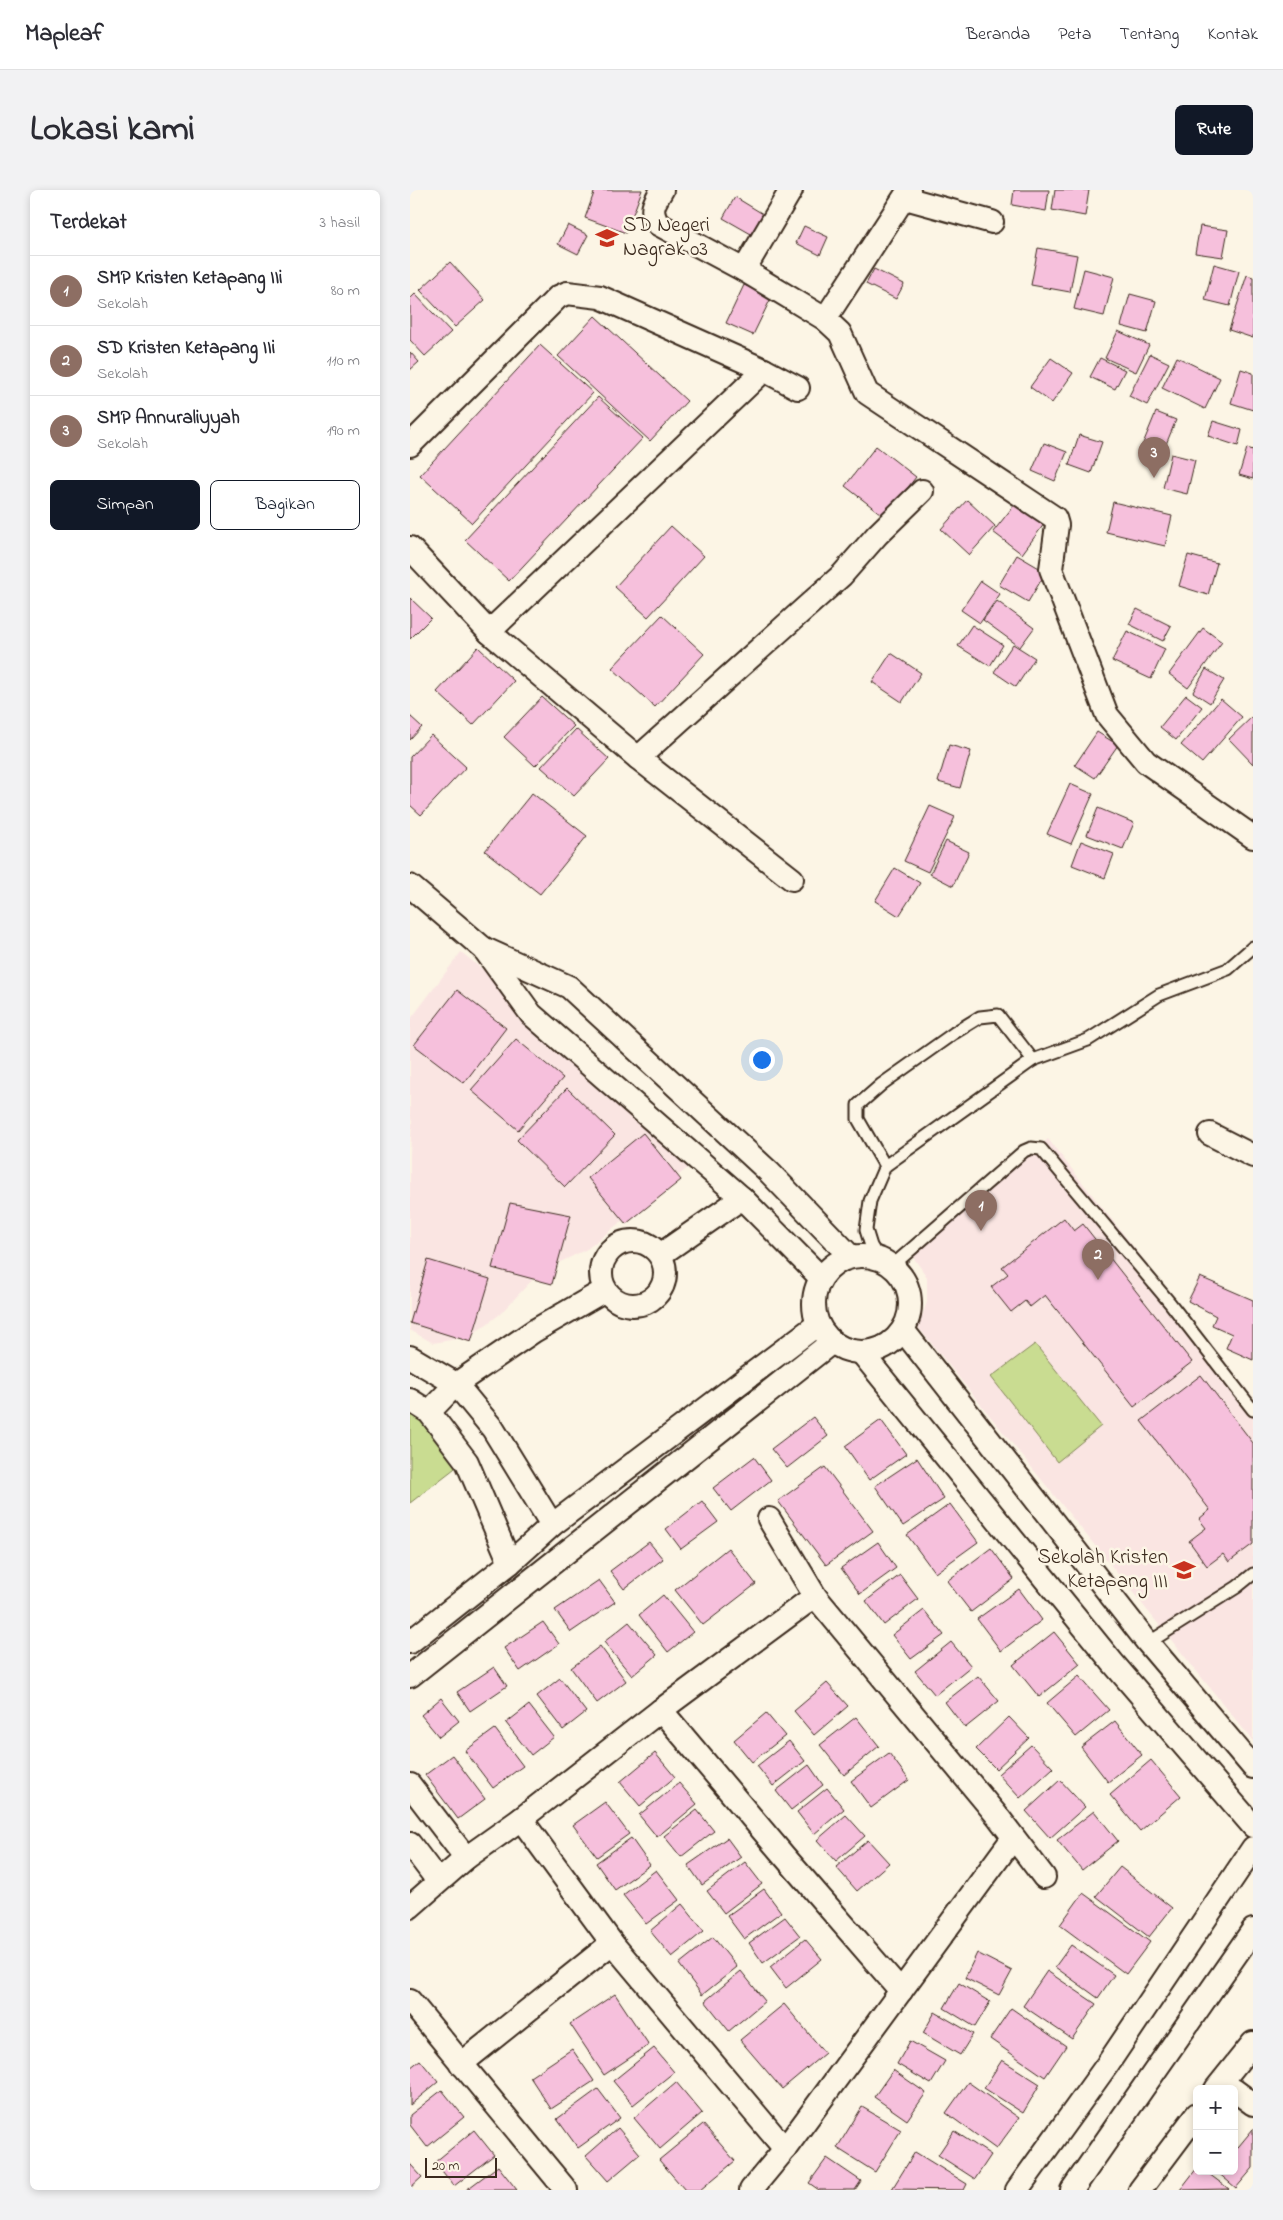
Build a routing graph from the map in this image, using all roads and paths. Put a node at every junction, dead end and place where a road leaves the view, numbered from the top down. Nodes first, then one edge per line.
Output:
1 (662, 190) edge
2 (792, 190) edge
3 (907, 194) edge
4 (992, 222) dead end
5 (744, 270) junction
6 (825, 319) junction
7 (764, 370) junction
8 (798, 388) dead end
9 (410, 445) edge
10 (922, 491) dead end
11 (410, 548) edge
12 (489, 632) junction
13 (638, 758) junction
14 (1253, 837) edge
15 (792, 878) dead end
16 (410, 886) edge
17 (1253, 947) edge
18 (484, 949) junction
19 (1033, 1060) junction
20 (1210, 1134) dead end
21 (1253, 1156) edge
22 (885, 1166) junction
23 (742, 1198) junction
24 (660, 1255) junction
25 (851, 1257) junction
26 (886, 1262) junction
27 (821, 1278) junction
28 (605, 1290) junction
29 (818, 1324) junction
30 (903, 1330) junction
31 (832, 1342) junction
32 (861, 1352) junction
33 (410, 1357) edge
34 (456, 1384) junction
35 (410, 1400) edge
36 (1253, 1410) edge
37 (429, 1412) junction
38 (769, 1519) dead end
39 (552, 1526) junction
40 (510, 1563) junction
41 (1253, 1574) edge
42 (815, 1596) junction
43 (410, 1642) edge
44 (1148, 1643) junction
45 (410, 1676) edge
46 (661, 1710) junction
47 (1253, 1767) edge
48 (410, 1785) edge
49 (521, 1819) junction
50 (1253, 1826) edge
51 (1013, 1838) junction
52 (410, 1844) edge
53 (1253, 1848) edge
54 (466, 1858) junction
55 (1044, 1878) dead end
56 (438, 1881) junction
57 (410, 1907) edge
58 (1253, 1930) edge
59 (612, 1943) junction
60 (901, 1991) junction
61 (410, 2001) edge
62 (1253, 2044) edge
63 (461, 2064) junction
64 (1227, 2085) edge
65 (1238, 2095) edge
66 (1253, 2104) edge
67 (1193, 2119) edge
68 (785, 2149) junction
69 (566, 2190) edge
70 (750, 2190) edge
71 (1017, 2190) edge
72 (1072, 2190) edge
73 (1140, 2190) edge

1 - 5 street
2 - 5 street
3 - 4 street
3 - 6 street
5 - 6 street
6 - 14 street
7 - 8 street
7 - 9 street
7 - 12 street
10 - 13 street
11 - 12 street
12 - 13 street
13 - 15 street
16 - 18 street
17 - 19 lane
18 - 23 street
18 - 25 street
19 - 22 lane
19 - 22 lane
20 - 21 street
22 - 26 lane
23 - 24 street
23 - 27 street
24 - 28 street
24 - 28 street
25 - 26 street
25 - 27 street
26 - 30 street
26 - 36 lane
27 - 29 street
28 - 34 street
29 - 31 street
29 - 39 street
30 - 32 street
30 - 44 street
31 - 32 street
31 - 45 street
32 - 50 street
33 - 34 street
34 - 37 street
34 - 39 street
35 - 37 street
37 - 40 street
38 - 42 street
39 - 40 street
40 - 43 street
41 - 44 lane
42 - 46 street
42 - 51 street
44 - 47 street
46 - 49 street
46 - 60 street
48 - 54 street
49 - 54 street
49 - 59 street
51 - 55 street
51 - 60 street
52 - 56 street
53 - 71 street
54 - 56 street
56 - 57 street
58 - 72 street
59 - 63 street
59 - 68 street
60 - 68 street
61 - 63 street
62 - 64 street
63 - 69 street
65 - 66 street
67 - 73 street
68 - 70 street

